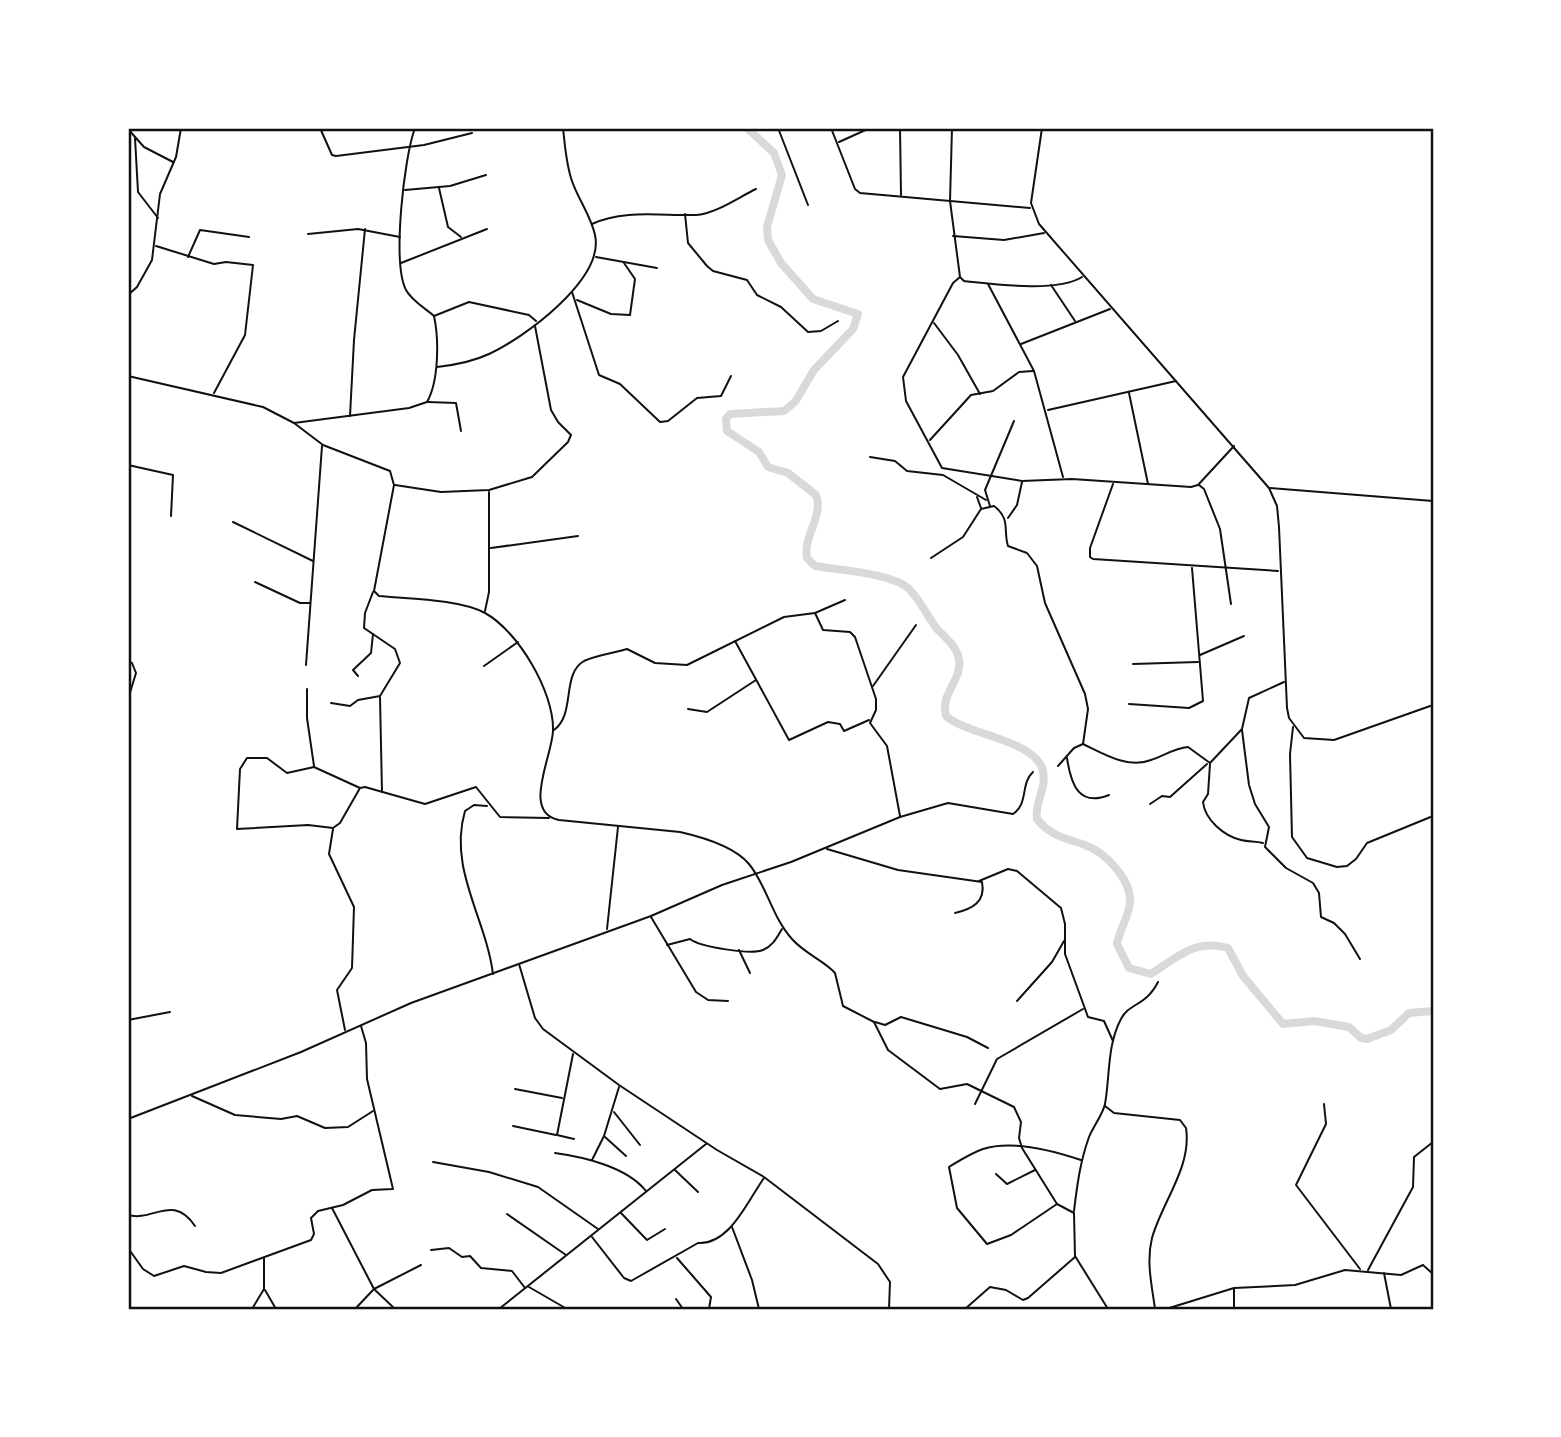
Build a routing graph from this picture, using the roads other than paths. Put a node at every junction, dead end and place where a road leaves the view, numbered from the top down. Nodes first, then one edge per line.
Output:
1 (181, 128) edge
2 (320, 128) edge
3 (415, 128) edge
4 (563, 128) edge
5 (778, 128) edge
6 (831, 128) edge
7 (870, 128) edge
8 (900, 128) edge
9 (917, 128) edge
10 (1042, 128) edge
11 (128, 129) edge
12 (952, 129) edge
13 (472, 133) dead end
14 (135, 138) junction
15 (837, 143) junction
16 (409, 147) junction
17 (174, 162) junction
18 (486, 175) dead end
19 (439, 188) junction
20 (756, 189) dead end
21 (404, 190) junction
22 (901, 195) junction
23 (950, 201) junction
24 (808, 205) dead end
25 (1031, 208) junction
26 (685, 214) junction
27 (159, 219) junction
28 (591, 224) junction
29 (365, 229) junction
30 (487, 229) dead end
31 (1045, 233) junction
32 (308, 234) dead end
33 (953, 236) junction
34 (249, 237) dead end
35 (401, 237) junction
36 (462, 237) junction
37 (156, 246) junction
38 (595, 257) junction
39 (188, 258) junction
40 (400, 263) junction
41 (624, 263) junction
42 (657, 268) dead end
43 (1083, 276) junction
44 (960, 277) junction
45 (988, 284) junction
46 (1051, 284) junction
47 (572, 292) junction
48 (128, 295) edge
49 (576, 300) junction
50 (1111, 309) junction
51 (434, 316) junction
52 (838, 321) dead end
53 (933, 322) junction
54 (1076, 322) junction
55 (536, 323) junction
56 (1021, 344) junction
57 (435, 368) junction
58 (1034, 371) junction
59 (128, 376) edge
60 (731, 376) dead end
61 (1177, 381) junction
62 (1129, 392) junction
63 (214, 394) junction
64 (980, 394) junction
65 (427, 402) junction
66 (1047, 410) junction
67 (350, 417) junction
68 (1014, 421) dead end
69 (294, 423) junction
70 (461, 431) dead end
71 (929, 440) junction
72 (323, 445) junction
73 (1234, 446) junction
74 (870, 457) dead end
75 (128, 466) edge
76 (990, 478) junction
77 (1063, 479) junction
78 (1202, 480) junction
79 (1022, 481) junction
80 (1114, 483) junction
81 (394, 485) junction
82 (1198, 485) junction
83 (1148, 486) junction
84 (1269, 488) junction
85 (1204, 489) junction
86 (489, 490) junction
87 (977, 496) junction
88 (986, 500) junction
89 (1433, 501) edge
90 (990, 506) junction
91 (981, 509) junction
92 (171, 516) dead end
93 (1006, 520) junction
94 (233, 522) dead end
95 (578, 536) dead end
96 (490, 548) junction
97 (930, 558) dead end
98 (314, 561) junction
99 (1192, 567) junction
100 (1227, 569) junction
101 (1280, 571) junction
102 (255, 582) dead end
103 (373, 591) junction
104 (845, 600) dead end
105 (311, 603) junction
106 (1231, 604) dead end
107 (485, 612) junction
108 (815, 613) junction
109 (916, 625) dead end
110 (373, 634) junction
111 (1244, 636) dead end
112 (735, 640) junction
113 (519, 642) junction
114 (1199, 656) junction
115 (128, 662) edge
116 (1199, 662) junction
117 (1133, 664) dead end
118 (306, 665) dead end
119 (484, 666) dead end
120 (358, 677) dead end
121 (756, 679) junction
122 (1285, 681) junction
123 (872, 687) junction
124 (307, 689) dead end
125 (380, 696) junction
126 (128, 699) edge
127 (331, 703) dead end
128 (1129, 704) dead end
129 (1433, 705) edge
130 (688, 709) dead end
131 (870, 719) junction
132 (1294, 726) junction
133 (1242, 729) junction
134 (553, 730) junction
135 (1083, 744) junction
136 (1067, 757) junction
137 (1209, 763) junction
138 (1058, 766) dead end
139 (314, 767) junction
140 (1033, 772) dead end
141 (360, 788) junction
142 (383, 792) junction
143 (1109, 794) dead end
144 (1150, 804) dead end
145 (489, 806) junction
146 (900, 817) junction
147 (1433, 817) edge
148 (550, 818) junction
149 (618, 826) junction
150 (333, 828) junction
151 (1263, 843) junction
152 (826, 849) junction
153 (755, 874) junction
154 (979, 881) junction
155 (955, 914) dead end
156 (651, 916) junction
157 (783, 928) junction
158 (607, 931) junction
159 (1065, 940) junction
160 (667, 945) junction
161 (739, 949) junction
162 (1360, 959) dead end
163 (519, 963) junction
164 (750, 973) dead end
165 (493, 975) junction
166 (1158, 982) dead end
167 (728, 1001) dead end
168 (1017, 1001) dead end
169 (1084, 1008) junction
170 (170, 1012) dead end
171 (128, 1016) edge
172 (132, 1018) junction
173 (128, 1020) edge
174 (874, 1022) junction
175 (361, 1025) junction
176 (345, 1031) junction
177 (1113, 1042) junction
178 (988, 1048) dead end
179 (573, 1052) junction
180 (619, 1085) junction
181 (515, 1090) dead end
182 (982, 1091) junction
183 (191, 1096) junction
184 (563, 1098) junction
185 (975, 1104) dead end
186 (1324, 1104) dead end
187 (1105, 1106) junction
188 (374, 1110) junction
189 (613, 1111) junction
190 (128, 1119) edge
191 (513, 1126) dead end
192 (557, 1135) junction
193 (604, 1136) junction
194 (574, 1139) dead end
195 (1433, 1142) edge
196 (707, 1143) junction
197 (640, 1145) dead end
198 (1022, 1148) junction
199 (555, 1153) dead end
200 (626, 1156) dead end
201 (1081, 1160) junction
202 (591, 1161) junction
203 (433, 1163) dead end
204 (674, 1169) junction
205 (1036, 1170) junction
206 (996, 1174) dead end
207 (764, 1177) junction
208 (647, 1191) junction
209 (698, 1192) dead end
210 (1057, 1204) junction
211 (332, 1208) junction
212 (620, 1212) junction
213 (1074, 1213) junction
214 (128, 1214) edge
215 (507, 1214) dead end
216 (195, 1226) dead end
217 (732, 1227) junction
218 (665, 1229) dead end
219 (598, 1230) junction
220 (592, 1236) junction
221 (128, 1248) edge
222 (431, 1250) dead end
223 (264, 1256) junction
224 (567, 1256) junction
225 (1075, 1256) junction
226 (676, 1258) junction
227 (421, 1265) dead end
228 (1360, 1270) junction
229 (1367, 1271) junction
230 (1384, 1273) junction
231 (1433, 1274) edge
232 (527, 1288) junction
233 (1234, 1288) junction
234 (264, 1289) junction
235 (374, 1289) junction
236 (676, 1299) dead end
237 (558, 1305) junction
238 (252, 1309) edge
239 (276, 1309) edge
240 (355, 1309) edge
241 (395, 1309) edge
242 (499, 1309) edge
243 (555, 1309) edge
244 (567, 1309) edge
245 (683, 1309) edge
246 (709, 1309) edge
247 (759, 1309) edge
248 (889, 1309) edge
249 (965, 1309) edge
250 (1108, 1309) edge
251 (1156, 1309) edge
252 (1166, 1309) edge
253 (1234, 1309) edge
254 (1391, 1309) edge

1 - 17 street
2 - 16 street
3 - 16 street
4 - 28 street
5 - 24 street
6 - 15 street
7 - 15 street
8 - 22 street
9 - 12 street
10 - 25 street
11 - 14 street
12 - 23 street
13 - 16 street
14 - 17 street
14 - 27 street
15 - 22 street
16 - 21 street
17 - 27 street
18 - 19 street
19 - 21 street
19 - 36 street
20 - 26 street
21 - 35 street
22 - 23 street
23 - 25 street
23 - 33 street
25 - 31 street
26 - 28 street
26 - 52 street
27 - 37 street
28 - 38 street
29 - 32 street
29 - 35 street
29 - 67 street
30 - 36 street
31 - 33 street
31 - 43 street
33 - 44 street
34 - 39 street
35 - 40 street
36 - 40 street
37 - 39 street
37 - 48 street
38 - 41 street
38 - 47 street
39 - 63 street
40 - 51 street
41 - 42 street
41 - 49 street
43 - 46 street
43 - 50 street
44 - 45 street
44 - 53 street
45 - 46 street
45 - 56 street
46 - 54 street
47 - 49 street
47 - 55 street
49 - 60 street
50 - 54 street
50 - 61 street
51 - 55 street
51 - 57 street
53 - 64 street
53 - 71 street
54 - 56 street
55 - 57 street
55 - 86 street
56 - 58 street
57 - 65 street
58 - 64 street
58 - 66 street
59 - 63 street
61 - 62 street
61 - 73 street
62 - 66 street
62 - 83 street
63 - 69 street
64 - 71 street
65 - 67 street
65 - 70 street
66 - 77 street
67 - 69 street
68 - 76 street
69 - 72 street
71 - 76 street
72 - 81 street
72 - 98 street
73 - 78 street
73 - 84 street
74 - 87 street
75 - 92 street
76 - 79 street
76 - 88 street
77 - 79 street
77 - 80 street
78 - 82 street
78 - 85 street
79 - 93 street
80 - 83 street
80 - 99 street
81 - 86 street
81 - 103 street
82 - 83 street
82 - 85 street
84 - 89 street
84 - 101 street
85 - 100 street
86 - 96 street
87 - 88 street
87 - 91 street
88 - 90 street
90 - 91 street
90 - 93 street
91 - 97 street
93 - 135 street
94 - 98 street
95 - 96 street
96 - 107 street
98 - 105 street
99 - 100 street
99 - 114 street
100 - 101 street
100 - 106 street
101 - 122 street
102 - 105 street
103 - 107 street
103 - 110 street
104 - 108 street
105 - 118 street
107 - 113 street
108 - 112 street
108 - 123 street
109 - 123 street
110 - 120 street
110 - 125 street
111 - 114 street
112 - 121 street
112 - 134 street
113 - 119 street
113 - 134 street
114 - 116 street
115 - 126 street
116 - 117 street
116 - 128 street
121 - 130 street
121 - 131 street
122 - 132 street
122 - 133 street
123 - 131 street
124 - 139 street
125 - 127 street
125 - 142 street
129 - 132 street
131 - 146 street
132 - 147 street
133 - 137 street
133 - 151 street
134 - 148 street
135 - 136 street
135 - 137 street
136 - 138 street
136 - 143 street
137 - 144 street
137 - 151 street
139 - 141 street
139 - 150 street
140 - 146 street
141 - 142 street
141 - 150 street
142 - 145 street
145 - 148 street
145 - 165 street
146 - 152 street
148 - 149 street
149 - 153 street
149 - 158 street
150 - 176 street
151 - 162 street
152 - 153 street
152 - 154 street
153 - 156 street
153 - 157 street
154 - 155 street
154 - 159 street
156 - 158 street
156 - 160 street
157 - 161 street
157 - 174 street
158 - 163 street
159 - 168 street
159 - 169 street
160 - 161 street
160 - 167 street
161 - 164 street
163 - 165 street
163 - 179 street
165 - 175 street
166 - 177 street
169 - 177 street
169 - 182 street
170 - 172 street
171 - 172 street
172 - 173 street
174 - 178 street
174 - 182 street
175 - 176 street
175 - 188 street
176 - 183 street
177 - 187 street
179 - 180 street
179 - 184 street
180 - 189 street
180 - 196 street
181 - 184 street
182 - 185 street
182 - 198 street
183 - 188 street
183 - 190 street
184 - 192 street
186 - 228 street
187 - 201 street
187 - 251 street
188 - 211 street
189 - 193 street
189 - 197 street
191 - 192 street
192 - 194 street
193 - 200 street
193 - 202 street
195 - 229 street
196 - 204 street
196 - 207 street
198 - 201 street
198 - 205 street
198 - 210 street
199 - 202 street
201 - 213 street
202 - 208 street
203 - 219 street
204 - 208 street
204 - 209 street
205 - 206 street
205 - 210 street
207 - 217 street
207 - 248 street
208 - 212 street
210 - 213 street
211 - 223 street
211 - 235 street
212 - 218 street
212 - 219 street
213 - 225 street
214 - 216 street
215 - 224 street
217 - 226 street
217 - 247 street
219 - 220 street
220 - 224 street
220 - 226 street
221 - 223 street
222 - 232 street
223 - 234 street
224 - 232 street
225 - 249 street
225 - 250 street
226 - 246 street
227 - 235 street
228 - 229 street
228 - 233 street
229 - 230 street
230 - 231 street
230 - 254 street
232 - 237 street
232 - 242 street
233 - 252 street
233 - 253 street
234 - 238 street
234 - 239 street
235 - 240 street
235 - 241 street
236 - 245 street
237 - 243 street
237 - 244 street

